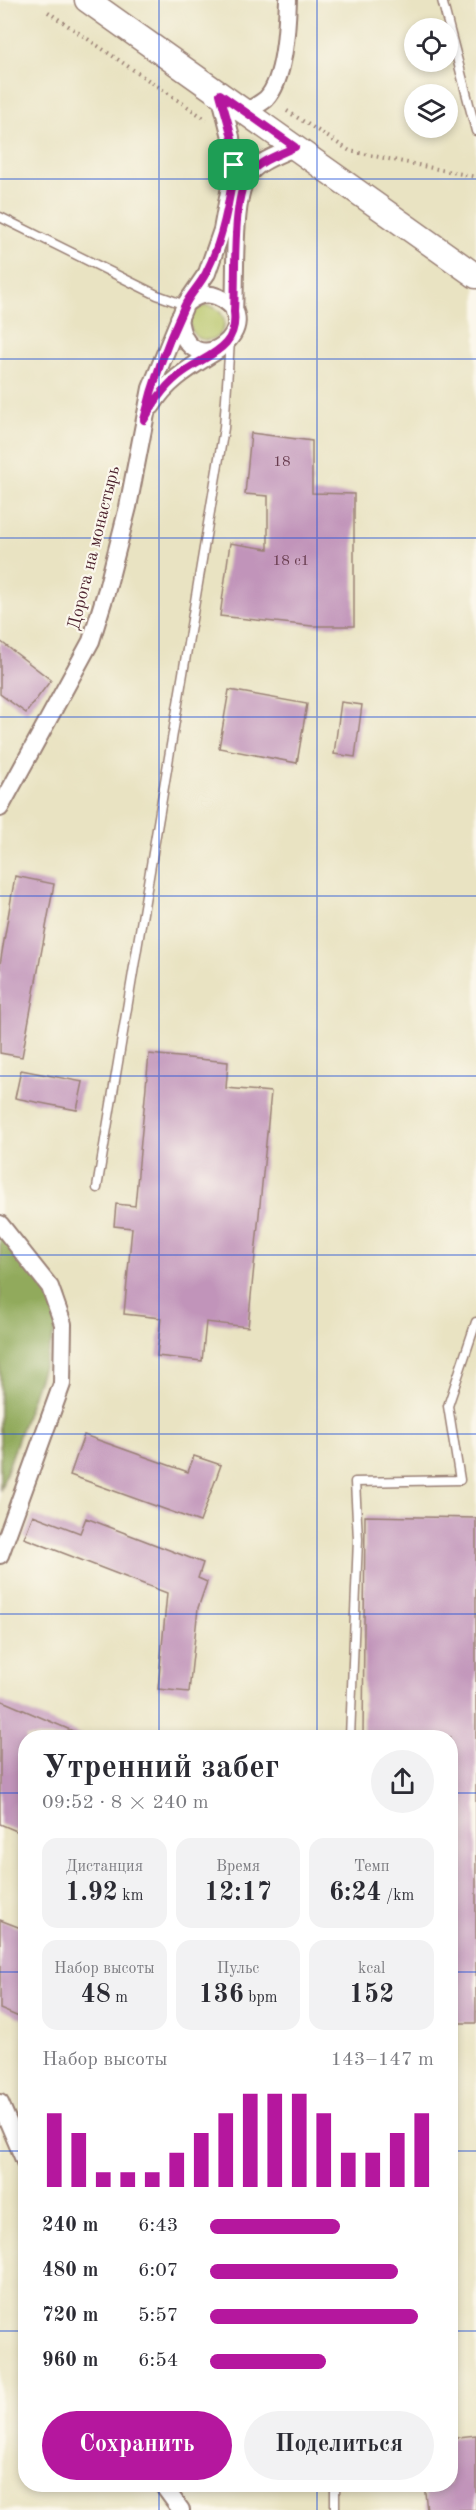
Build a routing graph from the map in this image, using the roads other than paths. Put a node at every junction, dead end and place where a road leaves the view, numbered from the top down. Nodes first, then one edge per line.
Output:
1 (87, 0) edge
2 (288, 0) edge
3 (442, 0) edge
4 (220, 94) junction
5 (246, 112) junction
6 (476, 131) edge
7 (295, 147) junction
8 (0, 217) edge
9 (476, 276) edge
10 (182, 312) junction
11 (234, 312) junction
12 (224, 345) junction
13 (144, 420) junction
14 (0, 808) edge
15 (98, 1188) dead end
16 (0, 1224) edge
17 (476, 1322) edge
18 (0, 1555) edge
19 (350, 1730) edge
20 (0, 2103) edge
21 (18, 2145) edge
22 (168, 2492) edge
23 (334, 2492) edge
24 (181, 2510) edge
25 (335, 2510) edge

1 - 4 main road
2 - 5 street
3 - 6 lane
4 - 5 main road
4 - 10 street, Дорога на монастырь
5 - 7 main road
7 - 9 main road
7 - 11 street
8 - 10 lane
10 - 11 street
10 - 12 street
10 - 13 street, Дорога на монастырь
11 - 12 street
12 - 13 street
12 - 15 lane
13 - 14 street, Дорога на монастырь
16 - 18 street
17 - 19 lane
20 - 21 street
22 - 24 street
23 - 25 lane

